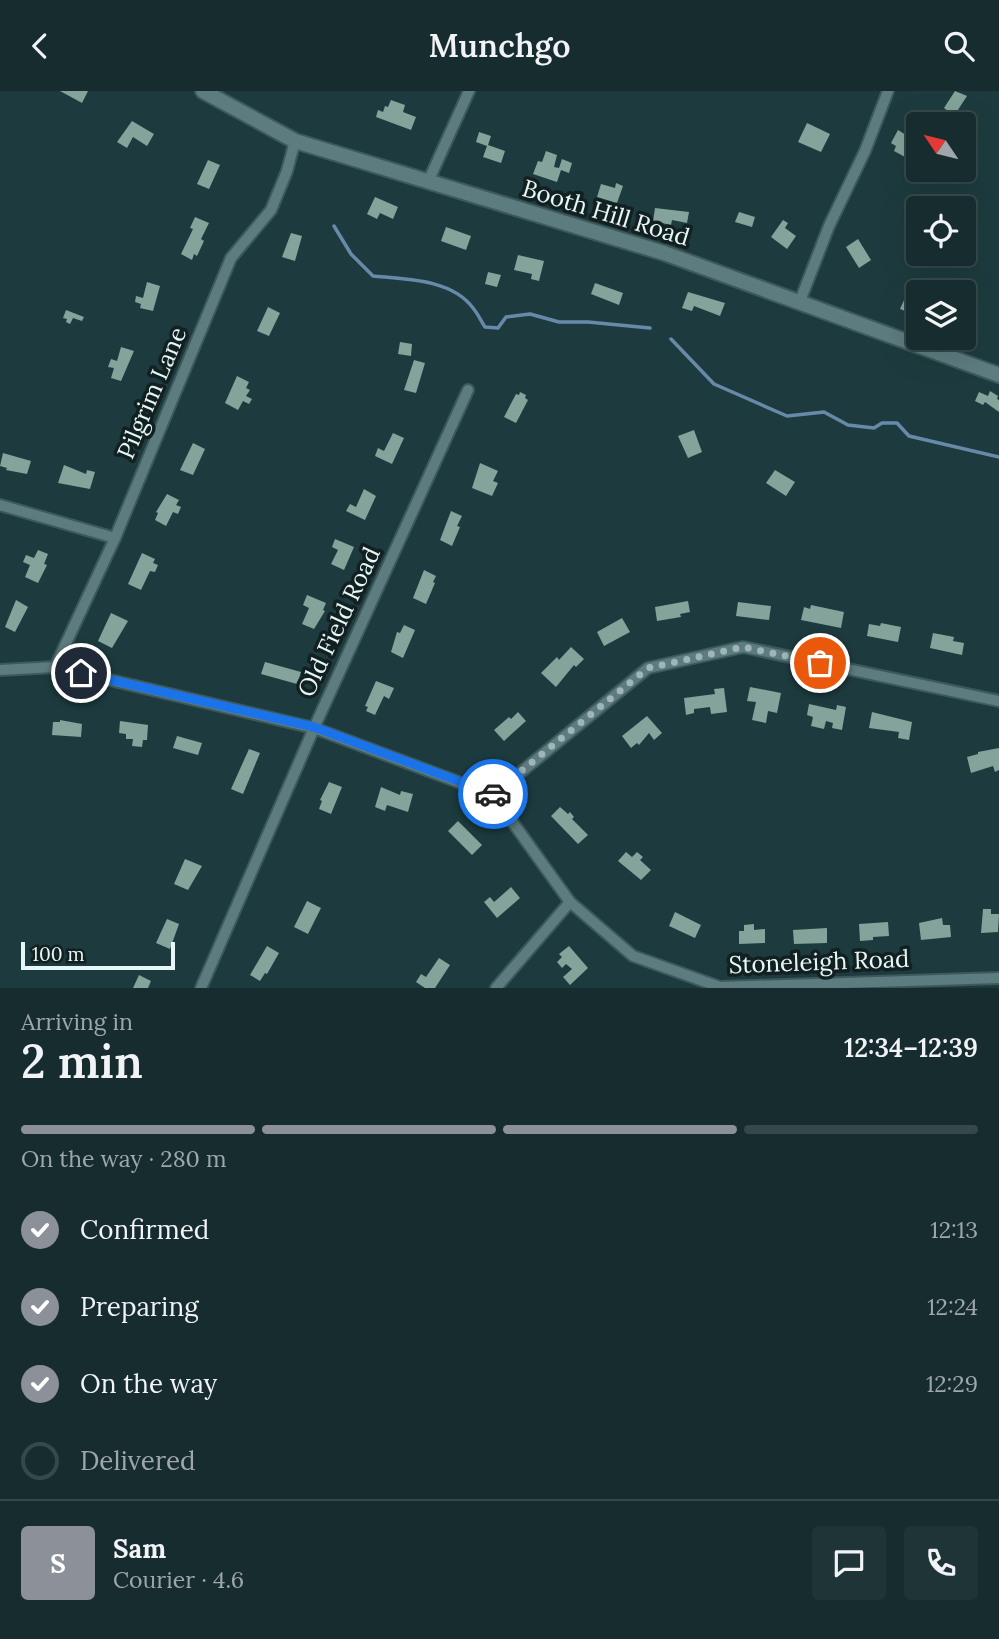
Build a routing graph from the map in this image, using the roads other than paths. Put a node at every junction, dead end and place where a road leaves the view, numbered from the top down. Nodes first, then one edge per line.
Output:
1 (203, 91) edge
2 (469, 91) edge
3 (888, 91) edge
4 (295, 141) junction
5 (428, 182) junction
6 (800, 301) junction
7 (999, 375) edge
8 (468, 390) dead end
9 (0, 505) edge
10 (115, 538) junction
11 (55, 667) junction
12 (0, 670) edge
13 (999, 701) edge
14 (314, 727) junction
15 (494, 795) junction
16 (570, 902) junction
17 (999, 978) edge
18 (201, 988) edge
19 (496, 988) edge

1 - 4 street, Booth Hill Road
2 - 5 street
3 - 6 street
4 - 5 street, Booth Hill Road
4 - 10 street, Pilgrim Lane
5 - 6 street, Booth Hill Road
6 - 7 street, Booth Hill Road
8 - 14 street, Old Field Road
9 - 10 street
10 - 11 street, Pilgrim Lane
11 - 12 street
11 - 14 street
13 - 15 street
14 - 15 street
14 - 18 street, Old Field Road
15 - 16 street, Stoneleigh Road
16 - 17 street, Stoneleigh Road
16 - 19 street

